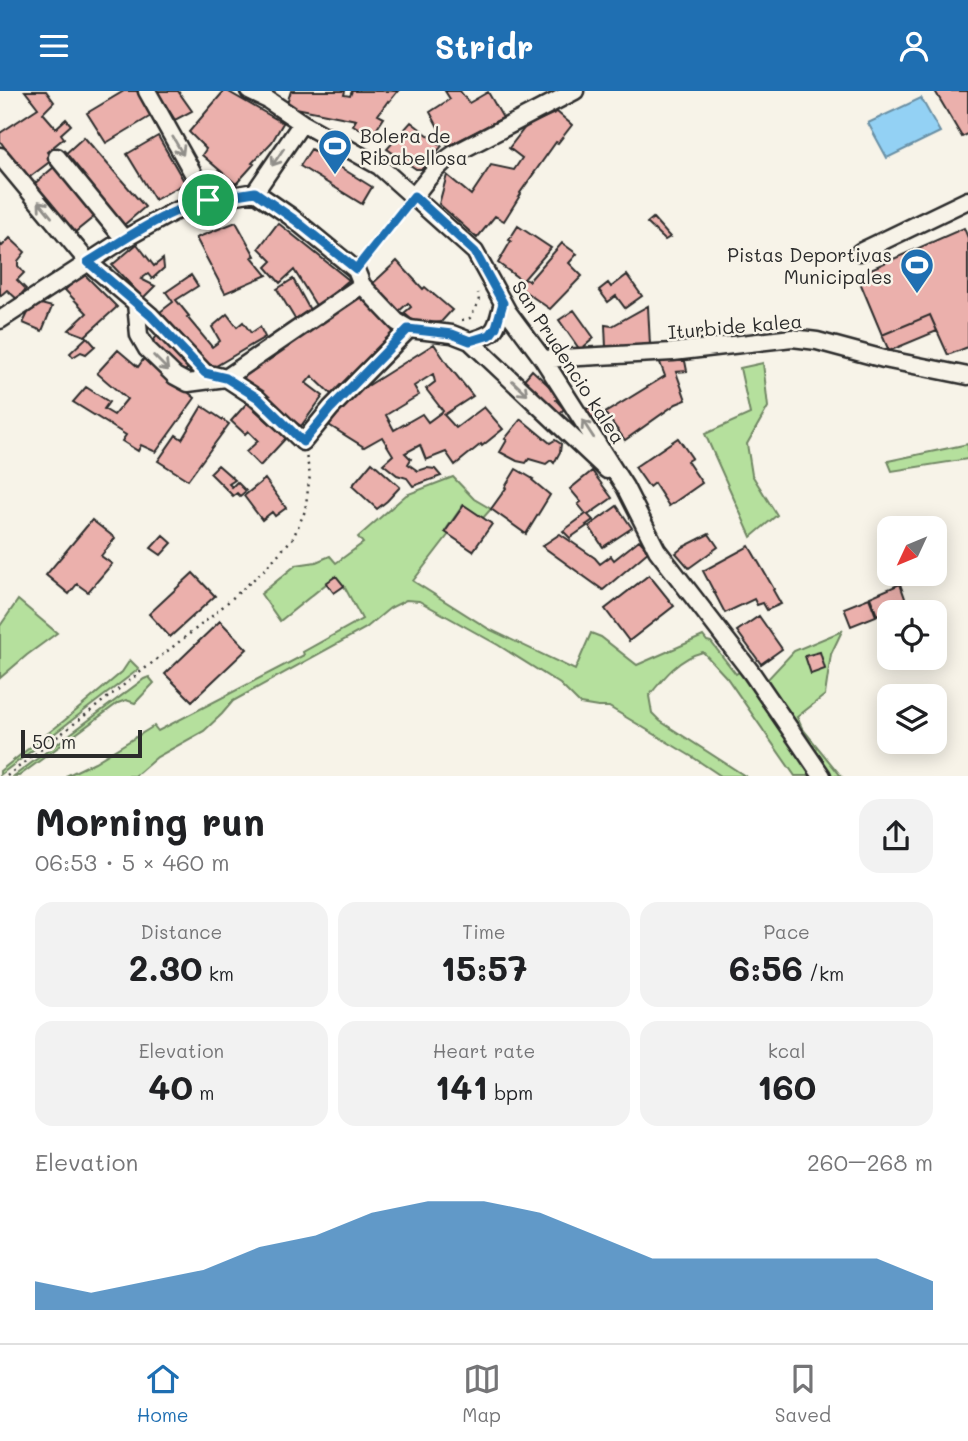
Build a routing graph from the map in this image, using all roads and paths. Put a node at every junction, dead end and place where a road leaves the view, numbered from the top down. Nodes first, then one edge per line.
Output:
1 (147, 91) edge
2 (249, 91) edge
3 (575, 91) edge
4 (271, 96) edge
5 (302, 123) junction
6 (0, 156) edge
7 (57, 157) dead end
8 (255, 192) junction
9 (414, 196) junction
10 (208, 200) junction
11 (968, 200) edge
12 (124, 239) junction
13 (860, 252) dead end
14 (88, 262) junction
15 (359, 277) junction
16 (478, 285) dead end
17 (136, 303) junction
18 (503, 303) junction
19 (0, 319) edge
20 (408, 329) junction
21 (447, 333) junction
22 (470, 341) junction
23 (543, 359) junction
24 (968, 376) edge
25 (226, 378) junction
26 (303, 442) junction
27 (625, 487) junction
28 (7, 776) edge
29 (822, 776) edge

1 -> 10 street
2 - 4 street, San Prudencio kalea
3 - 9 street
4 - 5 street, San Prudencio kalea
5 -> 8 street
5 - 9 street, San Prudencio kalea
14 -> 6 street
7 - 12 street
8 - 10 street
8 - 15 street
9 - 15 path
9 - 18 street, San Prudencio kalea
10 - 12 street
11 - 13 street
12 - 14 street
14 - 17 street
14 - 19 street
15 - 20 street
15 - 25 street
16 - 21 path
17 - 25 street
17 -> 25 street
18 - 22 street
18 - 23 street, San Prudencio kalea
20 - 21 street
20 - 26 street
21 - 22 street
22 -> 27 street
23 - 24 street, Iturbide kalea
27 -> 23 street, San Prudencio kalea
25 - 26 street
26 - 28 path
27 - 29 street, San Prudencio kalea

